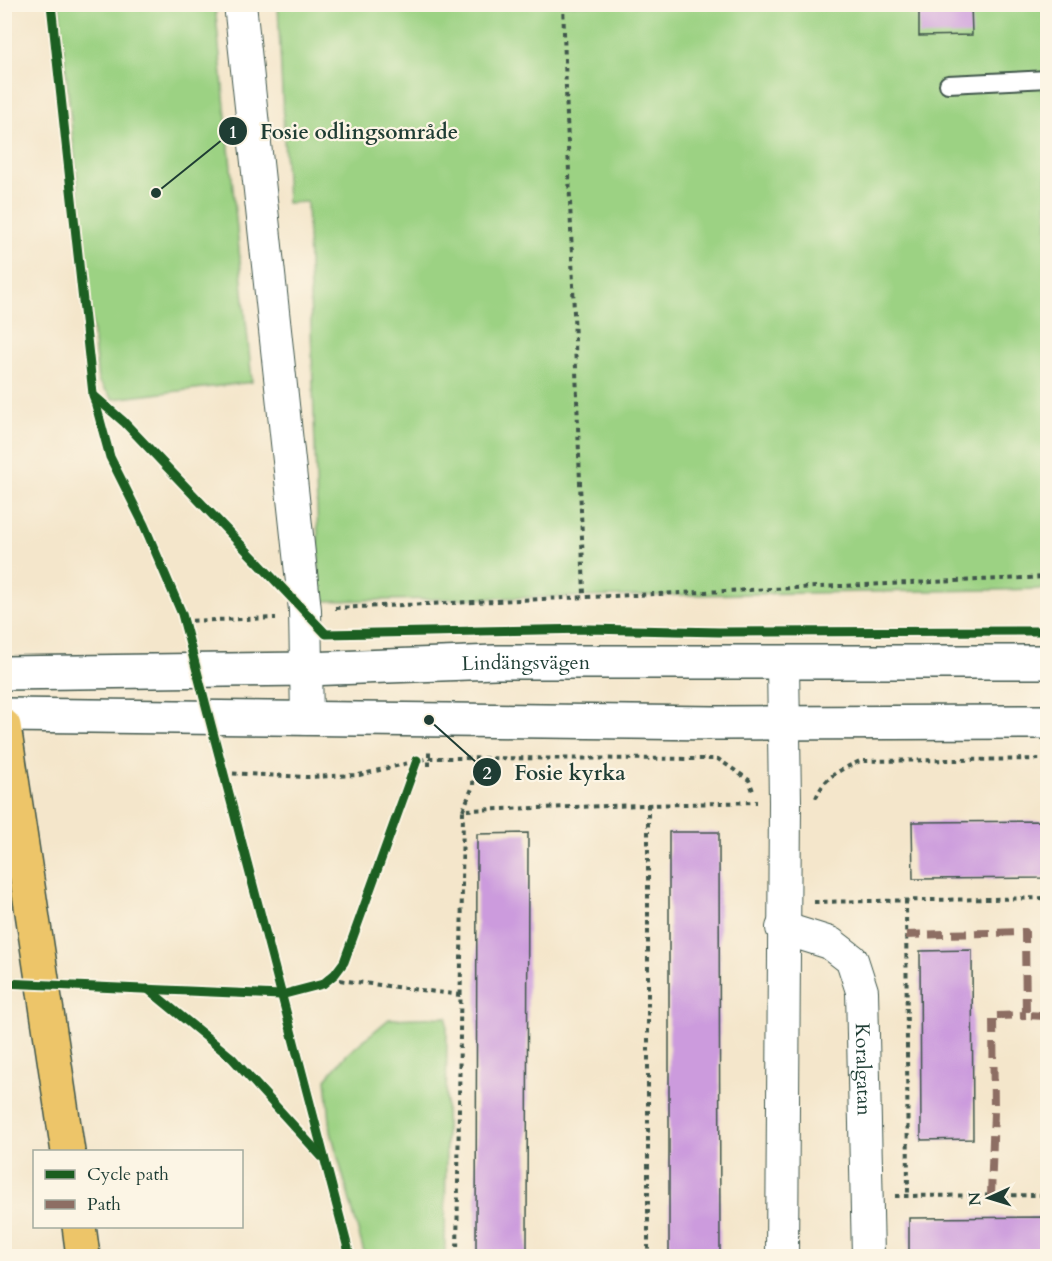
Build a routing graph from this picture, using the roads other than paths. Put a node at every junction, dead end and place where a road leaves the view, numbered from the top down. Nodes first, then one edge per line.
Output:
1 (240, 4) edge
2 (1047, 79) edge
3 (948, 84) dead end
4 (783, 663) junction
5 (1047, 663) edge
6 (307, 669) junction
7 (4, 673) edge
8 (4, 715) edge
9 (307, 719) junction
10 (1047, 722) edge
11 (783, 723) junction
12 (4, 726) edge
13 (783, 916) junction
14 (68, 1150) edge
15 (79, 1228) edge
16 (83, 1257) edge
17 (782, 1257) edge
18 (868, 1257) edge

1 - 6 street
2 - 3 lane
4 - 5 street, Lindängsvägen
4 - 6 street, Lindängsvägen
4 - 11 street
6 - 7 street, Lindängsvägen
6 - 9 street
8 - 9 street
9 - 11 street
10 - 11 street
11 - 13 street
12 - 14 highway
13 - 17 street
13 - 18 street, Koralgatan
15 - 16 highway

